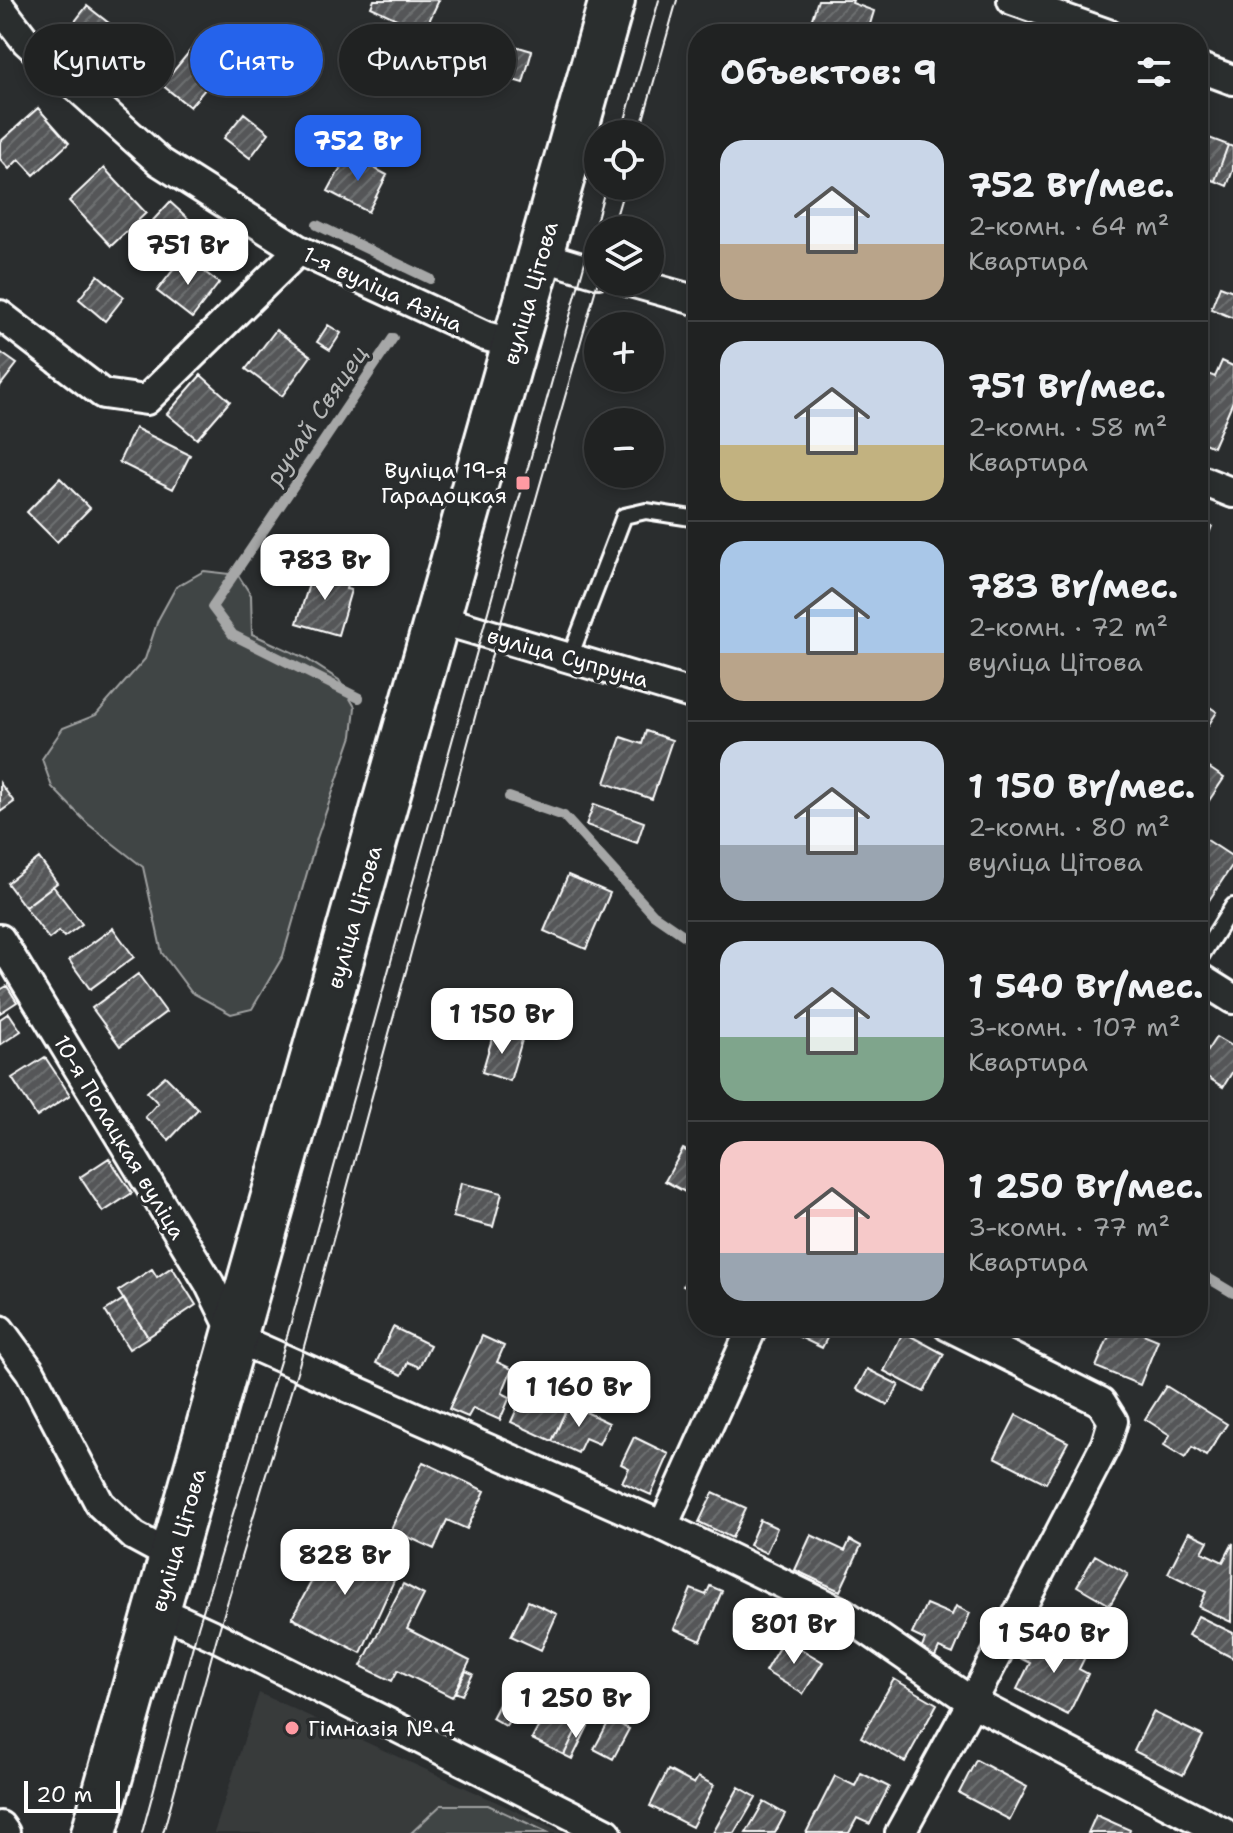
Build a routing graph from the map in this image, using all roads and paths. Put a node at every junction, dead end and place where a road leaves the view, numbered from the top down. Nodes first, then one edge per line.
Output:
1 (612, 0) edge
2 (1012, 0) edge
3 (0, 7) edge
4 (1080, 24) edge
5 (1208, 71) edge
6 (1233, 80) edge
7 (299, 250) junction
8 (541, 256) junction
9 (584, 269) edge
10 (664, 292) edge
11 (688, 298) edge
12 (0, 315) edge
13 (516, 344) junction
14 (1208, 483) edge
15 (1233, 493) edge
16 (688, 517) edge
17 (438, 619) junction
18 (570, 657) junction
19 (688, 693) edge
20 (1233, 906) edge
21 (0, 939) edge
22 (1208, 945) edge
23 (1208, 983) edge
24 (1233, 999) edge
25 (0, 1330) edge
26 (748, 1336) edge
27 (968, 1336) edge
28 (236, 1338) junction
29 (663, 1526) junction
30 (173, 1557) junction
31 (158, 1610) junction
32 (972, 1702) junction
33 (0, 1826) edge
34 (5, 1833) edge
35 (94, 1833) edge
36 (607, 1833) edge
37 (900, 1833) edge
38 (1224, 1833) edge

1 - 8 main road, вуліца Цітова
2 - 4 street
3 - 7 street, 1-я вуліца Азіна
5 - 6 street
7 - 12 street
7 - 13 street, 1-я вуліца Азіна
8 - 9 street
8 - 13 main road, вуліца Цітова
10 - 11 street
13 - 17 main road, вуліца Цітова
14 - 15 street
16 - 18 lane
17 - 18 street, вуліца Супруна
17 - 28 main road, вуліца Цітова
18 - 19 street, вуліца Супруна
20 - 22 lane
21 - 28 street, 10-я Полацкая вуліца
23 - 24 street
25 - 30 street
26 - 29 street
27 - 32 street
28 - 29 street
28 - 30 main road, вуліца Цітова
29 - 32 street
30 - 31 main road, вуліца Цітова
31 - 35 main road, вуліца Цітова
31 - 36 street
32 - 37 street
32 - 38 street
33 - 34 street

